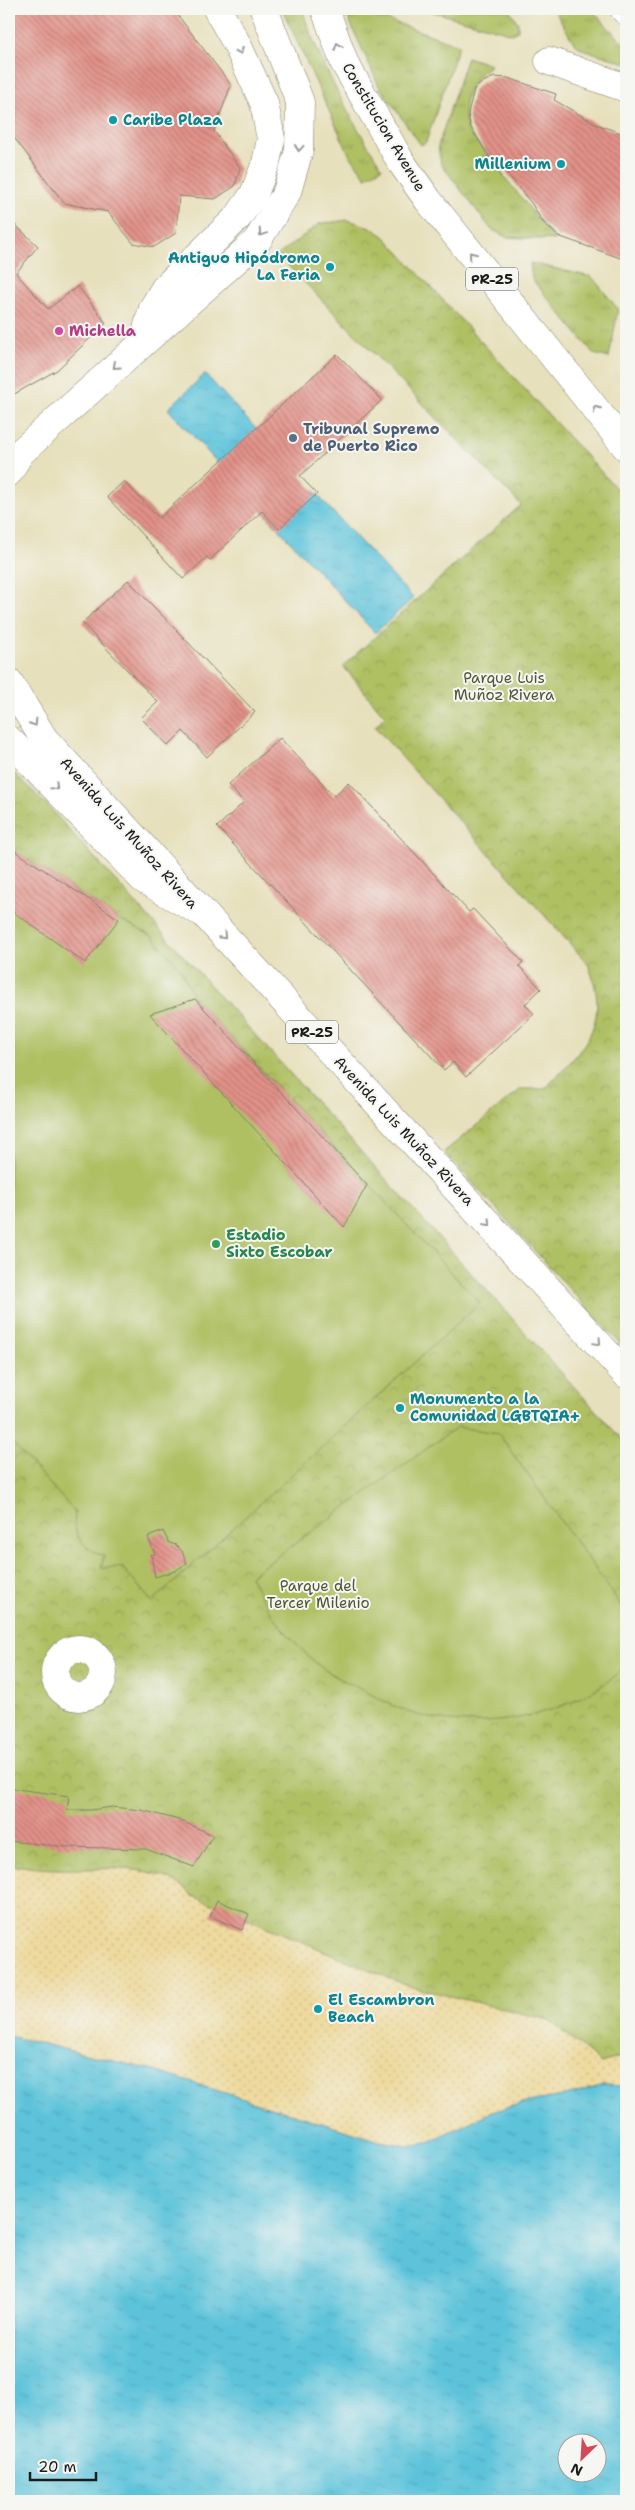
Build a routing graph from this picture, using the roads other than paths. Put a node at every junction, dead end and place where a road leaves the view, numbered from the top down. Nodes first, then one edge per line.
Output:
1 (217, 9) edge
2 (264, 9) edge
3 (325, 9) edge
4 (549, 61) dead end
5 (626, 88) edge
6 (144, 340) junction
7 (626, 447) edge
8 (13, 462) edge
9 (9, 682) edge
10 (9, 740) edge
11 (202, 913) junction
12 (626, 1374) edge

1 -> 6 main road
2 -> 6 main road
7 -> 3 main road, Constitucion Avenue / PR-25
4 - 5 main road
6 -> 8 main road
9 -> 11 main road, Avenida Luis Muñoz Rivera / PR-25
10 -> 11 main road
11 -> 12 main road, Avenida Luis Muñoz Rivera / PR-25

